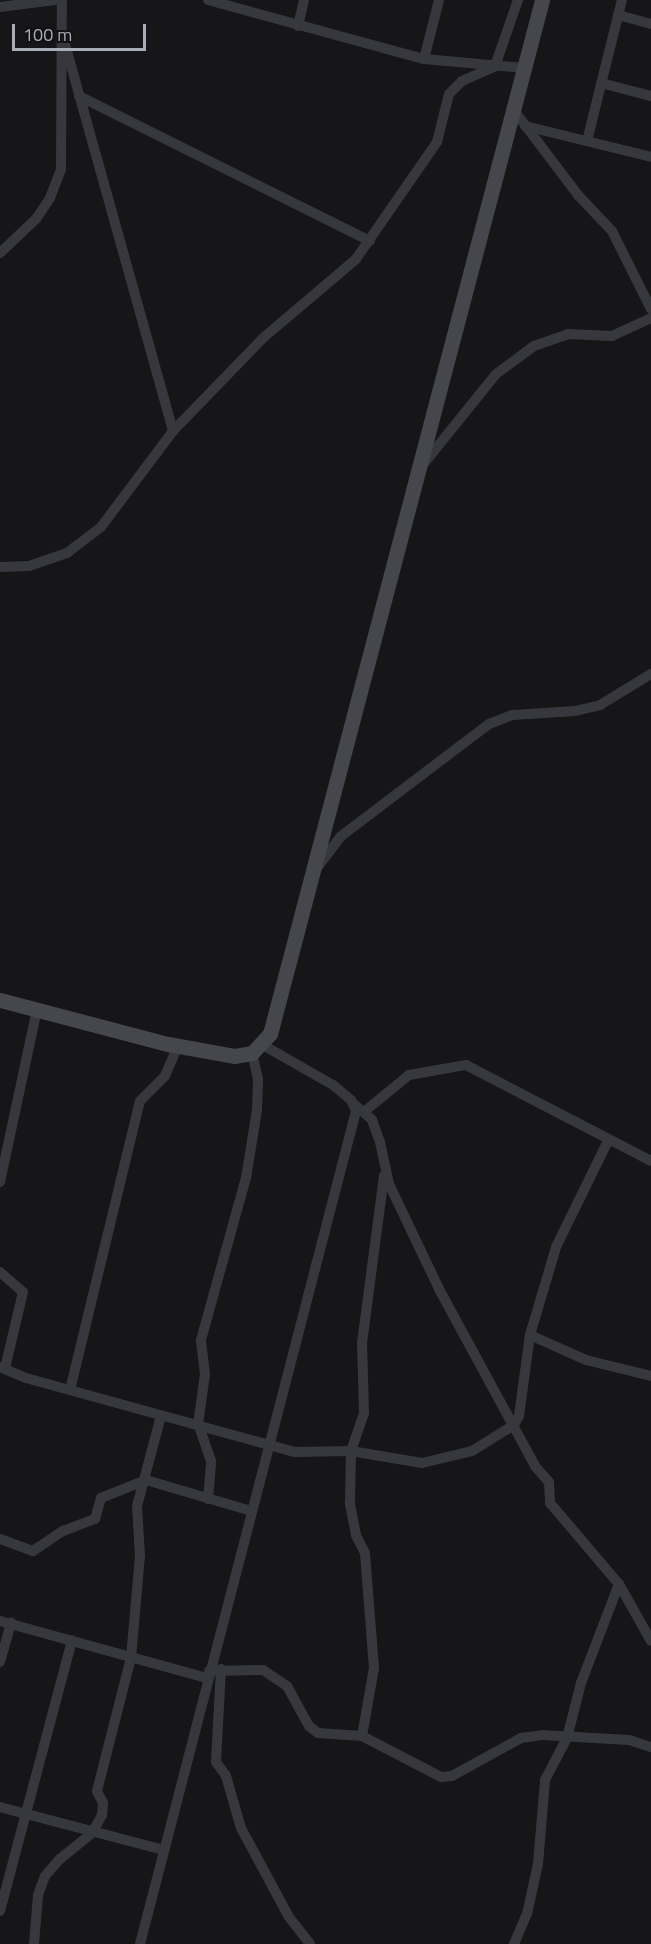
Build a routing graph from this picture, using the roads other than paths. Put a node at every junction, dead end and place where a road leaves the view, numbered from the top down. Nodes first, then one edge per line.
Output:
1 (55, 0) edge
2 (62, 0) edge
3 (208, 0) edge
4 (304, 0) edge
5 (439, 0) edge
6 (518, 0) edge
7 (542, 0) edge
8 (622, 0) edge
9 (259, 6) edge
10 (0, 7) edge
11 (618, 15) junction
12 (651, 24) edge
13 (298, 26) junction
14 (64, 44) junction
15 (424, 59) junction
16 (495, 66) junction
17 (525, 68) junction
18 (601, 83) junction
19 (79, 96) junction
20 (651, 96) edge
21 (516, 113) junction
22 (525, 126) junction
23 (587, 141) junction
24 (651, 157) edge
25 (370, 241) junction
26 (0, 253) edge
27 (651, 309) edge
28 (651, 318) edge
29 (173, 431) junction
30 (420, 467) junction
31 (0, 567) edge
32 (651, 674) edge
33 (317, 868) junction
34 (0, 1000) edge
35 (37, 1010) junction
36 (178, 1046) junction
37 (257, 1049) junction
38 (355, 1105) junction
39 (365, 1112) junction
40 (609, 1139) junction
41 (651, 1161) edge
42 (386, 1168) junction
43 (0, 1182) edge
44 (0, 1272) edge
45 (530, 1335) junction
46 (2, 1367) edge
47 (651, 1376) edge
48 (70, 1390) junction
49 (161, 1416) junction
50 (198, 1424) junction
51 (514, 1425) junction
52 (268, 1446) junction
53 (351, 1451) junction
54 (146, 1480) junction
55 (208, 1499) junction
56 (251, 1511) junction
57 (0, 1539) edge
58 (619, 1584) junction
59 (5, 1622) edge
60 (72, 1640) junction
61 (651, 1641) edge
62 (131, 1658) junction
63 (0, 1662) edge
64 (220, 1669) junction
65 (208, 1675) junction
66 (362, 1737) junction
67 (567, 1738) junction
68 (651, 1747) edge
69 (0, 1807) edge
70 (26, 1814) junction
71 (92, 1833) junction
72 (164, 1850) junction
73 (0, 1911) edge
74 (34, 1944) edge
75 (140, 1944) edge
76 (310, 1944) edge
77 (514, 1944) edge

1 - 10 street
2 - 14 street
3 - 9 street
4 - 13 street
5 - 15 street
6 - 16 street
7 - 17 street
8 - 11 street
9 - 13 street
11 - 12 street
11 - 18 street
13 - 15 street
14 - 19 street
14 - 26 street
15 - 16 street
16 - 17 street
16 - 25 street
17 - 21 street
18 - 20 street
18 - 23 street
19 - 25 street
19 - 29 street
21 - 22 street
21 - 30 street
22 - 23 street
22 - 27 street
23 - 24 street
25 - 29 street
28 - 30 street
29 - 31 street
30 - 33 street
32 - 33 street
33 - 37 street
34 - 35 street
35 - 36 street
35 - 43 street
36 - 37 street
36 - 48 street
37 - 38 street
37 - 50 street
38 - 39 street
38 - 52 street
39 - 40 street
39 - 42 street
40 - 41 street
40 - 45 street
42 - 51 street
42 - 53 street
44 - 46 street
45 - 47 street
45 - 51 street
46 - 48 street
48 - 49 street
49 - 50 street
49 - 54 street
50 - 52 street
50 - 55 street
51 - 53 street
51 - 58 street
52 - 53 street
52 - 56 street
53 - 66 street
54 - 55 street
54 - 57 street
54 - 62 street
55 - 56 street
56 - 65 street
58 - 61 street
58 - 67 street
59 - 60 street
59 - 63 street
60 - 62 street
60 - 70 street
62 - 65 street
62 - 71 street
64 - 65 street
64 - 66 street
64 - 76 street
65 - 72 street
66 - 67 street
67 - 68 street
67 - 77 street
69 - 70 street
70 - 71 street
70 - 73 street
71 - 72 street
71 - 74 street
72 - 75 street

